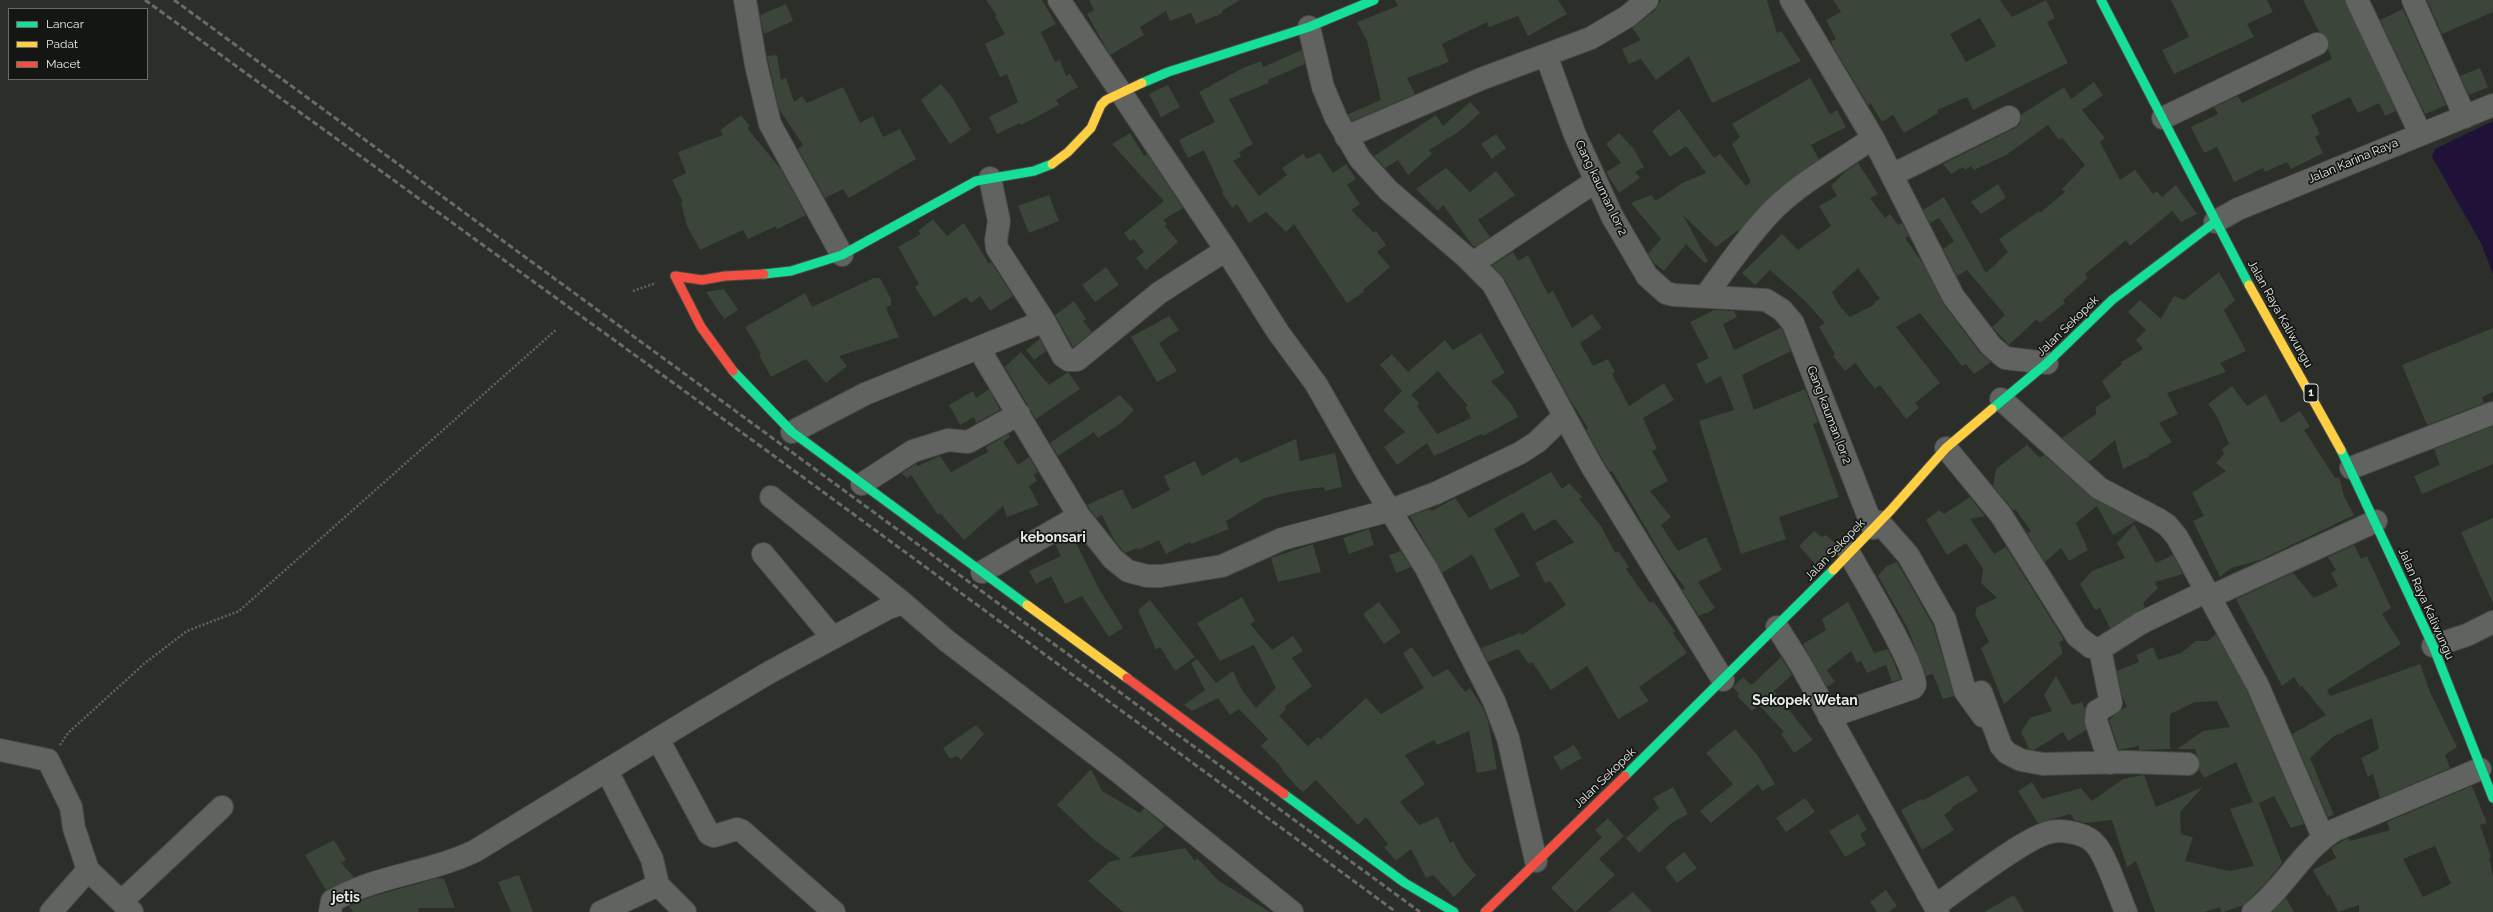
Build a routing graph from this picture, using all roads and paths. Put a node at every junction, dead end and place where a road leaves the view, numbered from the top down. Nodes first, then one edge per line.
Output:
1 (745, 0) edge
2 (1059, 0) edge
3 (1647, 0) edge
4 (1791, 0) edge
5 (2101, 0) edge
6 (2357, 0) edge
7 (2413, 0) edge
8 (1366, 2) edge
9 (1309, 27) junction
10 (2317, 44) dead end
11 (1546, 55) junction
12 (1122, 92) junction
13 (2493, 105) edge
14 (2009, 117) dead end
15 (2465, 117) junction
16 (2162, 118) junction
17 (2420, 133) junction
18 (1346, 137) junction
19 (1872, 138) junction
20 (1892, 176) junction
21 (990, 178) junction
22 (1596, 180) junction
23 (2215, 222) junction
24 (1226, 250) junction
25 (842, 254) junction
26 (1473, 263) junction
27 (675, 276) junction
28 (633, 291) dead end
29 (1706, 295) junction
30 (1044, 321) junction
31 (557, 329) dead end
32 (979, 348) junction
33 (2047, 363) junction
34 (2001, 399) junction
35 (2493, 413) edge
36 (1019, 414) junction
37 (1564, 416) junction
38 (792, 432) junction
39 (1946, 448) junction
40 (2352, 468) junction
41 (862, 484) junction
42 (771, 496) dead end
43 (1391, 510) junction
44 (1079, 516) junction
45 (2376, 521) junction
46 (1879, 522) junction
47 (1849, 553) junction
48 (763, 554) dead end
49 (982, 572) junction
50 (2209, 594) junction
51 (903, 603) junction
52 (2493, 622) edge
53 (1777, 628) junction
54 (832, 638) junction
55 (2433, 646) junction
56 (2100, 650) junction
57 (1723, 680) junction
58 (1981, 692) dead end
59 (1830, 717) junction
60 (1990, 722) junction
61 (658, 739) junction
62 (0, 750) edge
63 (48, 760) junction
64 (2110, 762) junction
65 (2188, 764) dead end
66 (2480, 769) junction
67 (607, 771) junction
68 (2493, 798) edge
69 (222, 807) dead end
70 (2323, 837) junction
71 (1536, 861) junction
72 (88, 870) junction
73 (658, 885) junction
74 (127, 906) edge
75 (1937, 909) edge
76 (51, 912) edge
77 (330, 912) edge
78 (601, 912) edge
79 (685, 912) edge
80 (834, 912) edge
81 (1292, 912) edge
82 (1454, 912) edge
83 (1485, 912) edge
84 (2126, 912) edge
85 (2253, 912) edge

1 - 25 street
2 - 12 street
3 - 11 street
4 - 19 street
5 - 16 street, Jalan Raya Kaliwungu / 1
6 - 17 street
7 - 15 street
8 - 9 street
9 - 12 street
9 - 18 street
10 - 16 street
11 - 18 street
11 - 22 street, Gang kauman lor 2
12 - 21 street
12 - 24 street
13 - 15 street, Jalan Karina Raya
14 - 20 street
15 - 17 street, Jalan Karina Raya
16 - 23 street, Jalan Raya Kaliwungu / 1
17 - 23 street, Jalan Karina Raya
18 - 26 street
19 - 20 street
19 - 29 street
20 - 33 street
21 - 25 street
21 - 30 street
22 - 26 street
22 - 29 street, Gang kauman lor 2
23 - 33 street, Jalan Sekopek
23 - 40 street, Jalan Raya Kaliwungu / 1
24 - 30 street
24 - 43 street
25 - 27 street
26 - 37 street
27 - 28 path
27 - 38 street
29 - 46 street, Gang kauman lor 2
30 - 32 street
31 - 63 path
32 - 36 street
32 - 38 street
33 - 34 street, Jalan Sekopek
34 - 39 street, Jalan Sekopek
34 - 50 street
35 - 40 street
36 - 41 street
36 - 44 street
37 - 43 street
37 - 57 street
38 - 41 street
39 - 46 street, Jalan Sekopek
39 - 56 street
40 - 45 street, Jalan Raya Kaliwungu / 1
41 - 49 street
42 - 51 street
43 - 44 street
43 - 71 street
44 - 49 street
45 - 50 street
45 - 55 street, Jalan Raya Kaliwungu / 1
46 - 47 street, Jalan Sekopek
46 - 60 street, Gang kauman lor 2
47 - 53 street, Jalan Sekopek
47 - 59 street
48 - 54 street
49 - 82 street
50 - 56 street
50 - 70 street
51 - 54 street
51 - 81 street
52 - 55 street
53 - 57 street, Jalan Sekopek
53 - 59 street
54 - 61 street
55 - 66 street, Jalan Raya Kaliwungu / 1
56 - 64 street
57 - 71 street, Jalan Sekopek
58 - 60 street
59 - 75 street
60 - 64 street
61 - 67 street
61 - 80 street
62 - 63 street
63 - 72 street
64 - 65 street
66 - 68 street, Jalan Raya Kaliwungu / 1
66 - 70 street
67 - 73 street
67 - 77 street
69 - 74 street
70 - 85 street
71 - 83 street, Jalan Sekopek
72 - 74 street
72 - 76 street
73 - 78 street
73 - 79 street
75 - 84 street

